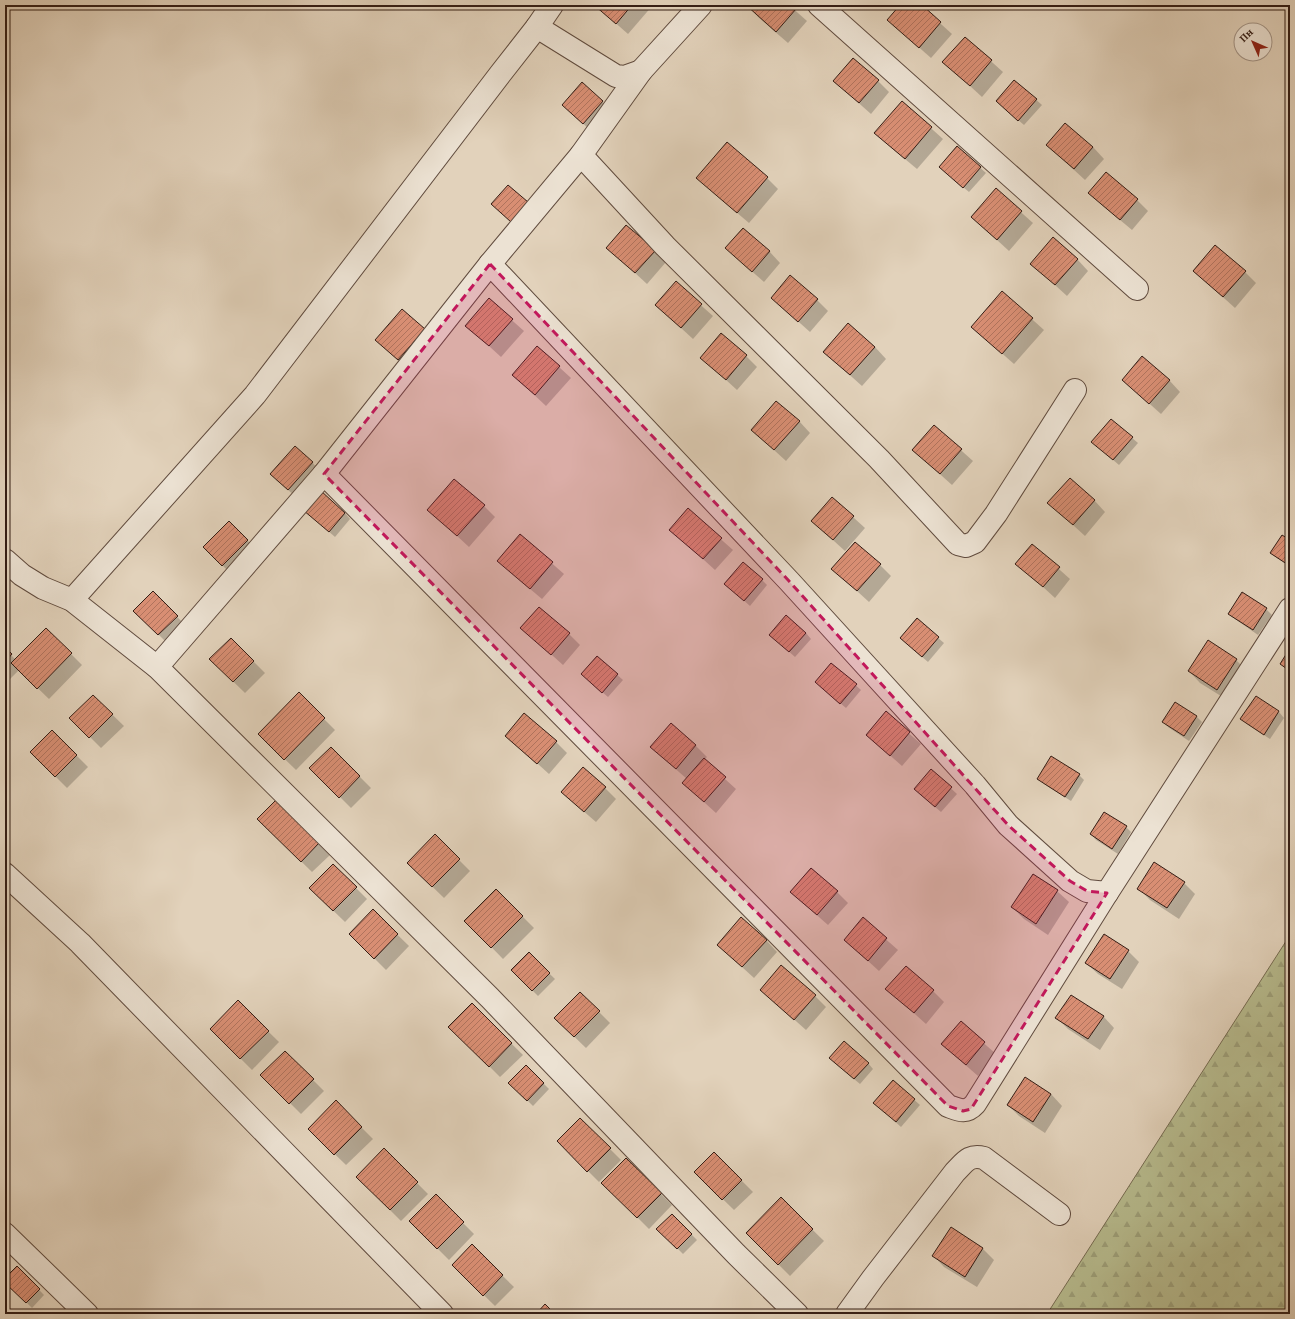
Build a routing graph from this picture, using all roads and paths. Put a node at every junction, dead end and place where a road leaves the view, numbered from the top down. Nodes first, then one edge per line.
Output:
1 (552, 5) edge
2 (701, 5) edge
3 (819, 5) edge
4 (537, 27) junction
5 (641, 71) junction
6 (581, 155) junction
7 (490, 264) junction
8 (1137, 289) dead end
9 (1075, 390) dead end
10 (324, 474) junction
11 (5, 560) edge
12 (72, 600) junction
13 (1290, 609) edge
14 (157, 668) junction
15 (5, 874) edge
16 (1107, 893) junction
17 (1059, 1214) dead end
18 (5, 1234) edge
19 (87, 1314) edge
20 (442, 1314) edge
21 (797, 1314) edge
22 (847, 1314) edge

1 - 4 street
2 - 5 street
3 - 8 street
4 - 5 street
4 - 12 street
5 - 6 street
6 - 7 street
6 - 9 street
7 - 10 street
7 - 16 street
10 - 14 street
10 - 16 street
11 - 12 street
12 - 14 street
13 - 16 street
14 - 21 street
15 - 20 street
17 - 22 street
18 - 19 street

